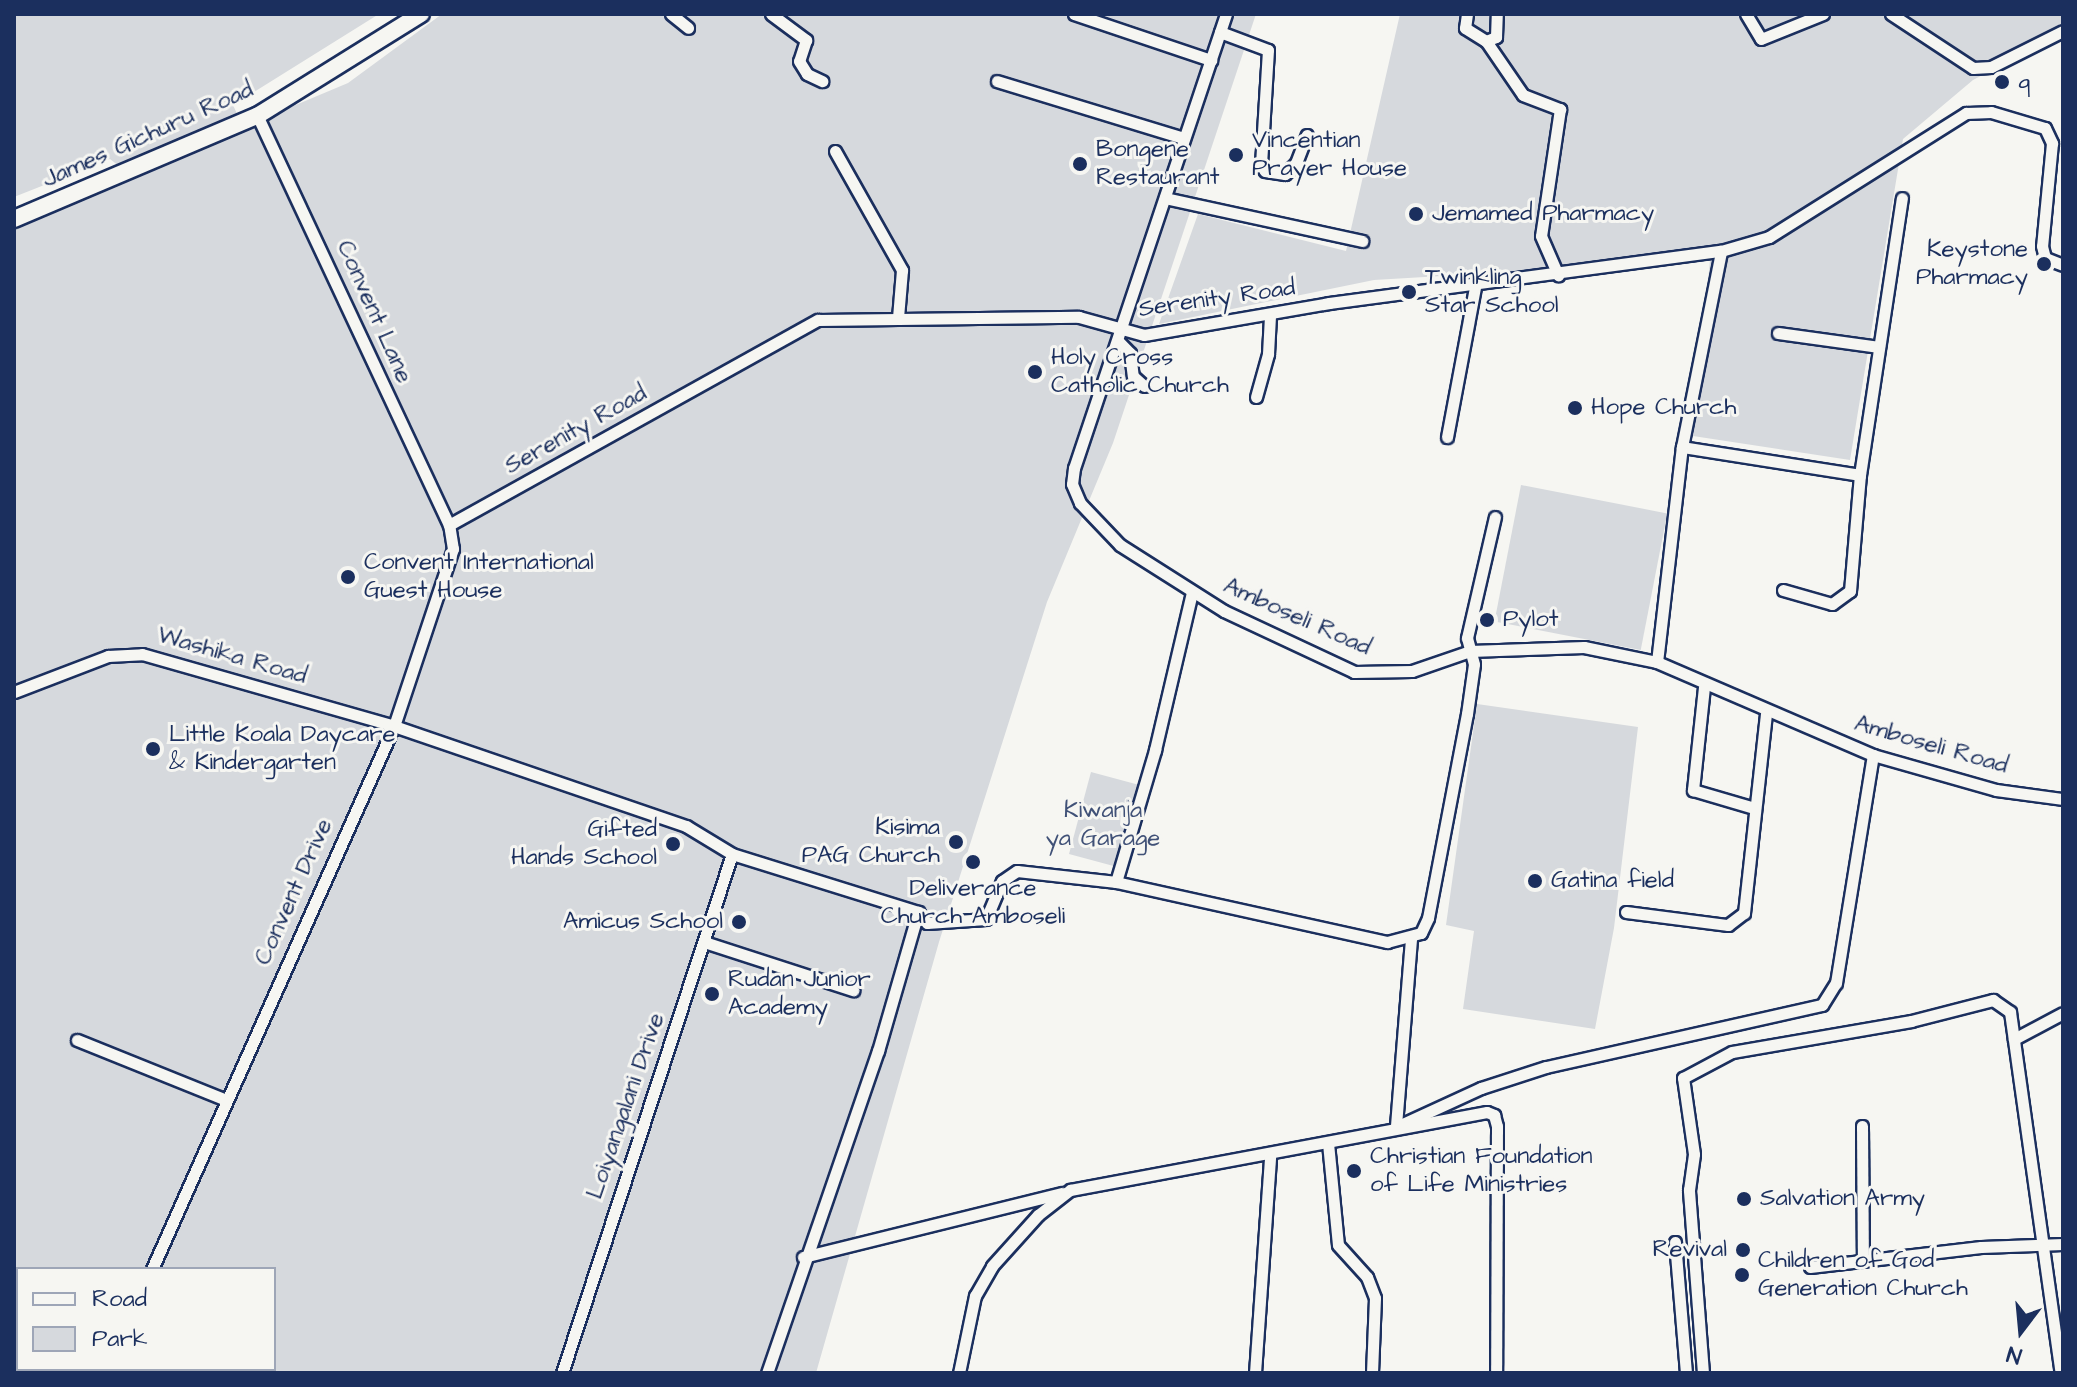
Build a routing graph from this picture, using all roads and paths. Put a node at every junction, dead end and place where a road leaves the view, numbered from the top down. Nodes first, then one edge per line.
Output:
1 (421, 14) edge
2 (671, 14) edge
3 (771, 14) edge
4 (1074, 14) edge
5 (1226, 14) edge
6 (1467, 14) edge
7 (1497, 14) edge
8 (1746, 14) edge
9 (1823, 14) edge
10 (1891, 14) edge
11 (688, 28) dead end
12 (2063, 31) edge
13 (1220, 32) junction
14 (1486, 41) junction
15 (1211, 60) junction
16 (822, 81) dead end
17 (997, 81) dead end
18 (257, 116) junction
19 (1307, 135) dead end
20 (1184, 138) junction
21 (835, 151) dead end
22 (1165, 198) junction
23 (1902, 198) dead end
24 (14, 219) edge
25 (1362, 241) dead end
26 (1721, 251) junction
27 (2063, 265) edge
28 (1558, 275) junction
29 (1475, 287) junction
30 (1270, 315) junction
31 (898, 318) junction
32 (1778, 333) dead end
33 (1120, 335) junction
34 (1879, 347) junction
35 (1144, 386) dead end
36 (1256, 397) dead end
37 (1447, 437) dead end
38 (1682, 447) junction
39 (1860, 475) junction
40 (1495, 517) dead end
41 (449, 525) junction
42 (1783, 590) dead end
43 (1192, 592) junction
44 (1470, 651) junction
45 (1657, 662) junction
46 (1704, 687) junction
47 (14, 692) edge
48 (1766, 713) junction
49 (394, 726) junction
50 (1873, 755) junction
51 (2063, 799) edge
52 (1754, 808) junction
53 (732, 854) junction
54 (1116, 882) junction
55 (918, 912) junction
56 (1626, 912) dead end
57 (1411, 939) junction
58 (704, 942) junction
59 (853, 990) dead end
60 (2063, 1013) edge
61 (2014, 1039) junction
62 (77, 1040) dead end
63 (226, 1100) junction
64 (1862, 1126) dead end
65 (1396, 1127) junction
66 (1328, 1143) junction
67 (1270, 1156) junction
68 (1070, 1190) junction
69 (1675, 1242) dead end
70 (2063, 1244) edge
71 (2043, 1245) junction
72 (803, 1257) junction
73 (1863, 1261) junction
74 (153, 1267) edge
75 (1810, 1267) dead end
76 (562, 1373) edge
77 (767, 1373) edge
78 (959, 1373) edge
79 (1255, 1373) edge
80 (1372, 1373) edge
81 (1496, 1373) edge
82 (1686, 1373) edge
83 (1703, 1373) edge
84 (2061, 1373) edge

1 - 18 main road, James Gichuru Road
2 - 11 street
3 - 16 street
4 - 15 street
5 - 13 street, Amboseli Road
6 - 14 street
7 - 14 street
8 - 9 street
10 - 12 street
13 - 15 street, Amboseli Road
13 - 19 street
14 - 28 street
15 - 20 street, Amboseli Road
17 - 20 street
18 - 24 main road, James Gichuru Road
18 - 41 street, Convent Lane
20 - 22 street, Amboseli Road
21 - 31 street
22 - 25 street
22 - 33 street, Amboseli Road
23 - 34 street
26 - 27 street, Serenity Road
26 - 28 street, Serenity Road
26 - 38 street
28 - 29 street, Serenity Road
29 - 30 street, Serenity Road
29 - 37 street
30 - 33 street, Serenity Road
30 - 36 street
31 - 33 street, Serenity Road
31 - 41 street, Serenity Road
32 - 34 street
33 - 35 street
33 - 43 street, Amboseli Road
34 - 39 street
38 - 39 street
38 - 45 street
39 - 42 street
40 - 44 street
41 - 49 street, Convent Drive
43 - 44 street, Amboseli Road
43 - 54 street
44 - 45 street, Amboseli Road
44 - 57 street
45 - 46 street, Amboseli Road
46 - 48 street, Amboseli Road
46 - 52 street
47 - 49 street, Washika Road
48 - 50 street, Amboseli Road
48 - 52 street
49 - 53 street
49 - 63 street, Convent Drive
50 - 51 street, Amboseli Road
50 - 65 street
52 - 56 street
53 - 55 street
53 - 58 street, Loiyangalani Drive
54 - 55 street
54 - 57 street
55 - 72 street
57 - 65 street
58 - 59 street
58 - 76 street, Loiyangalani Drive
60 - 61 street
61 - 71 street
61 - 83 street
62 - 63 street
63 - 74 street, Convent Drive
64 - 73 street
65 - 66 street
65 - 81 street
66 - 67 street
66 - 80 street
67 - 68 street
67 - 79 street
68 - 72 street
68 - 78 street
69 - 82 street
70 - 71 street
71 - 73 street
71 - 84 street
72 - 77 street
73 - 75 street

